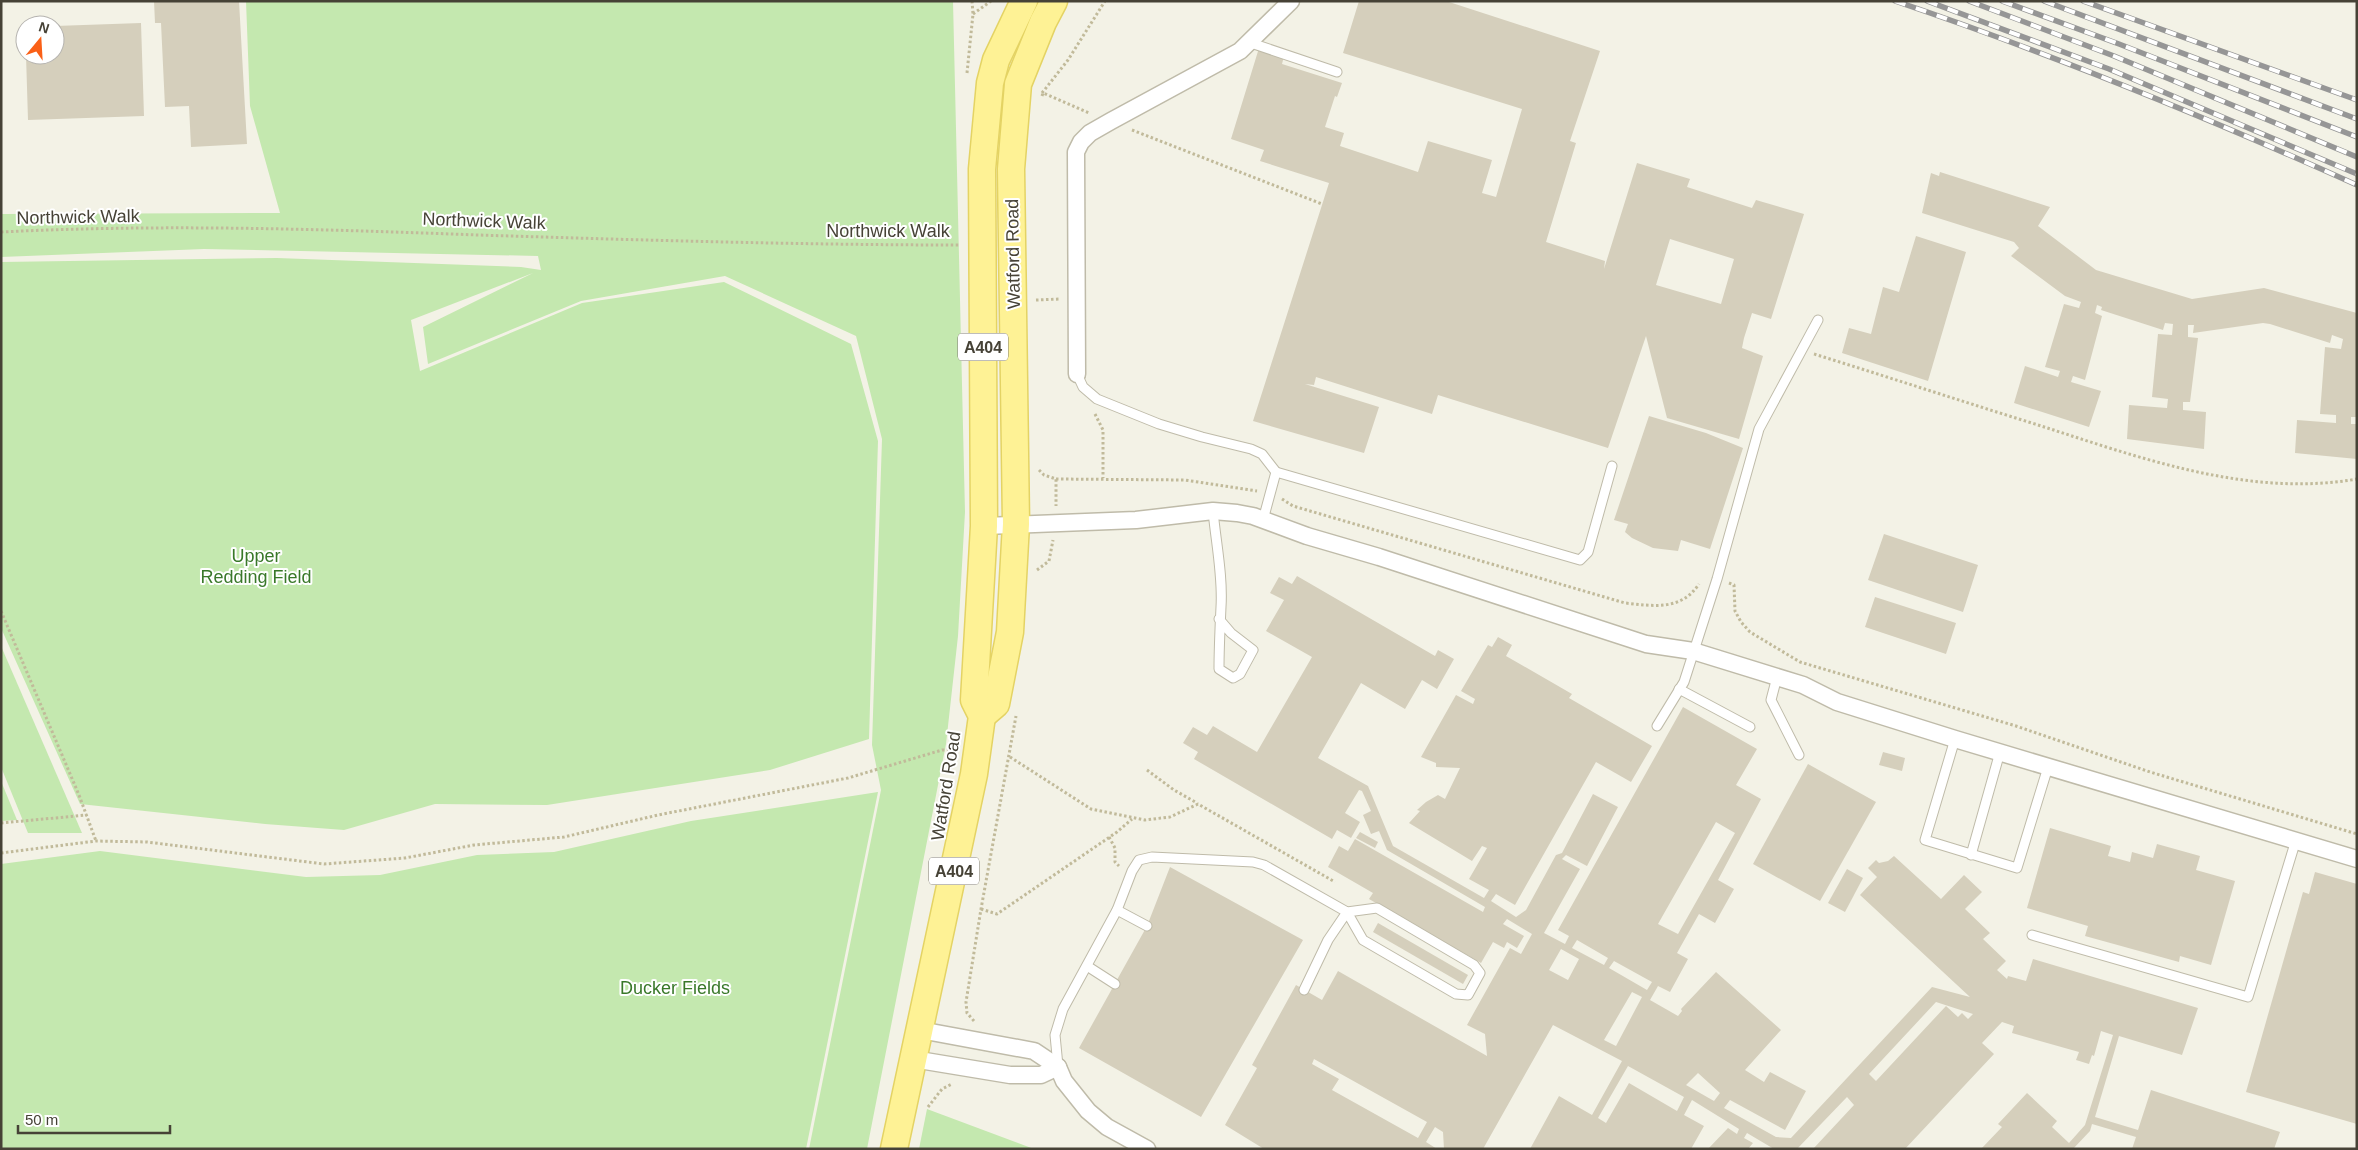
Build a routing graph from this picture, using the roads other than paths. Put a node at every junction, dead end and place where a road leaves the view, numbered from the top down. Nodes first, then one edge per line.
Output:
1 (1024, 1) edge
2 (1054, 1) edge
3 (1291, 1) edge
4 (1250, 42) junction
5 (1337, 72) dead end
6 (1818, 320) dead end
7 (1077, 374) joint
8 (1612, 466) dead end
9 (1276, 472) junction
10 (1213, 512) junction
11 (1263, 520) junction
12 (1016, 524) junction
13 (984, 526) junction
14 (1219, 619) junction
15 (1693, 651) junction
16 (1777, 677) junction
17 (1679, 689) junction
18 (982, 716) junction
19 (1657, 726) dead end
20 (1750, 727) dead end
21 (1956, 739) junction
22 (2000, 752) junction
23 (1798, 755) dead end
24 (2048, 766) junction
25 (2296, 840) junction
26 (1971, 854) junction
27 (2357, 859) edge
28 (1117, 910) junction
29 (1347, 912) junction
30 (1147, 926) dead end
31 (2032, 935) dead end
32 (1087, 966) junction
33 (1115, 984) dead end
34 (1304, 990) dead end
35 (920, 1030) junction
36 (914, 1059) junction
37 (1058, 1067) junction
38 (894, 1149) edge
39 (1147, 1149) edge

1 - 13 main road, Watford Road / A404
2 - 12 main road, Watford Road / A404
3 - 4 street
4 - 5 lane
4 - 7 street
6 - 15 lane
7 - 9 lane
8 - 9 lane
9 - 11 lane
10 - 11 street
10 - 12 street
10 - 14 lane
11 - 15 street
12 - 13 street
12 - 18 main road, Watford Road / A404
13 - 18 main road, Watford Road / A404
14 - 14 lane
15 - 16 street
15 - 17 lane
16 - 21 street
16 - 23 lane
17 - 19 lane
17 - 20 lane
18 - 35 main road, Watford Road / A404
21 - 22 street
21 - 26 lane
22 - 24 street
22 - 26 lane
24 - 25 street
24 - 26 lane
25 - 27 street
25 - 31 lane
28 - 29 lane
28 - 30 lane
28 - 32 lane
29 - 29 lane
29 - 34 lane
32 - 33 lane
32 - 37 lane
35 - 36 main road, Watford Road / A404
35 - 37 street
36 - 37 street
36 - 38 main road, Watford Road / A404
37 - 39 street

